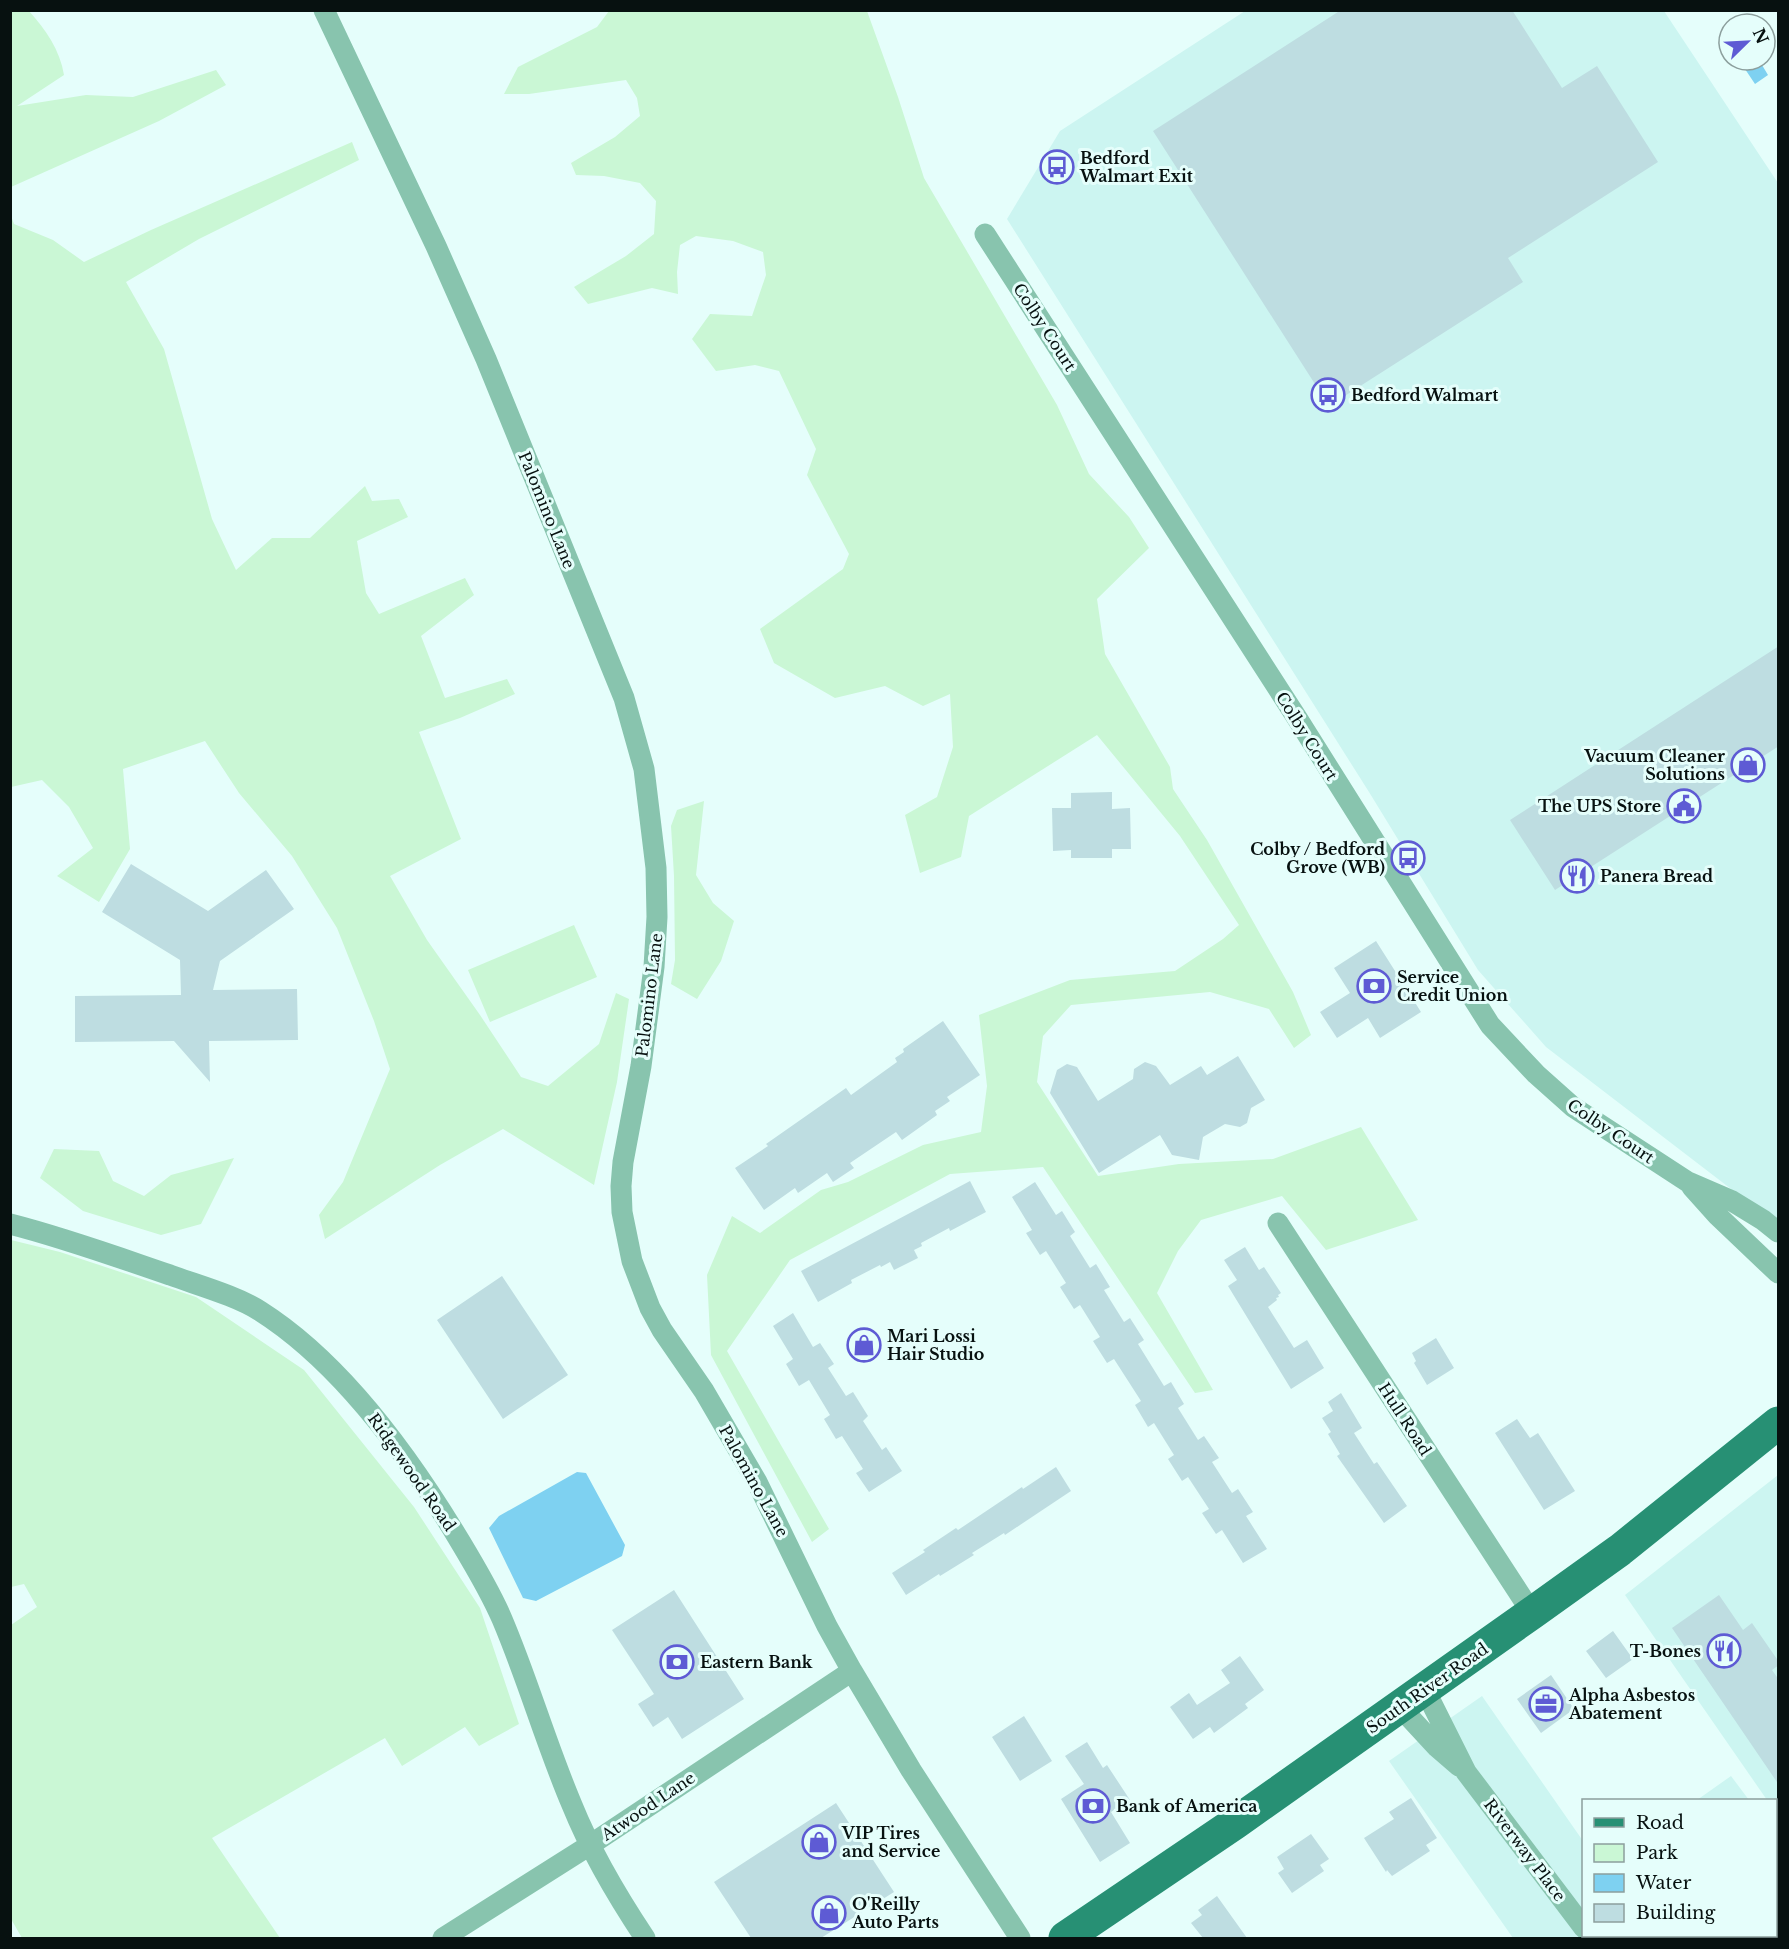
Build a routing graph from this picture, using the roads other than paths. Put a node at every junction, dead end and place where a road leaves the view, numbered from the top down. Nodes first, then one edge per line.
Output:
1 (324, 10) edge
2 (985, 234) dead end
3 (1688, 1182) junction
4 (1278, 1223) dead end
5 (10, 1224) edge
6 (1779, 1232) edge
7 (1779, 1273) edge
8 (1779, 1423) edge
9 (1532, 1613) junction
10 (852, 1671) junction
11 (1412, 1698) junction
12 (1466, 1772) junction
13 (590, 1845) junction
14 (1582, 1925) edge
15 (443, 1938) edge
16 (645, 1938) edge
17 (1020, 1938) edge
18 (1065, 1938) edge

1 - 10 street, Palomino Lane
2 - 3 street, Colby Court
3 - 6 street, Colby Court
3 - 7 street, Colby Court
4 - 9 street, Hull Road
5 - 13 street, Ridgewood Road
8 - 9 main road, South River Road
9 - 11 main road, South River Road
10 - 13 street, Atwood Lane
10 - 17 street, Palomino Lane
11 - 12 street, Riverway Place
11 - 12 street, Riverway Place
11 - 18 main road, South River Road
12 - 14 street, Riverway Place
13 - 15 street, Atwood Lane
13 - 16 street, Ridgewood Road

